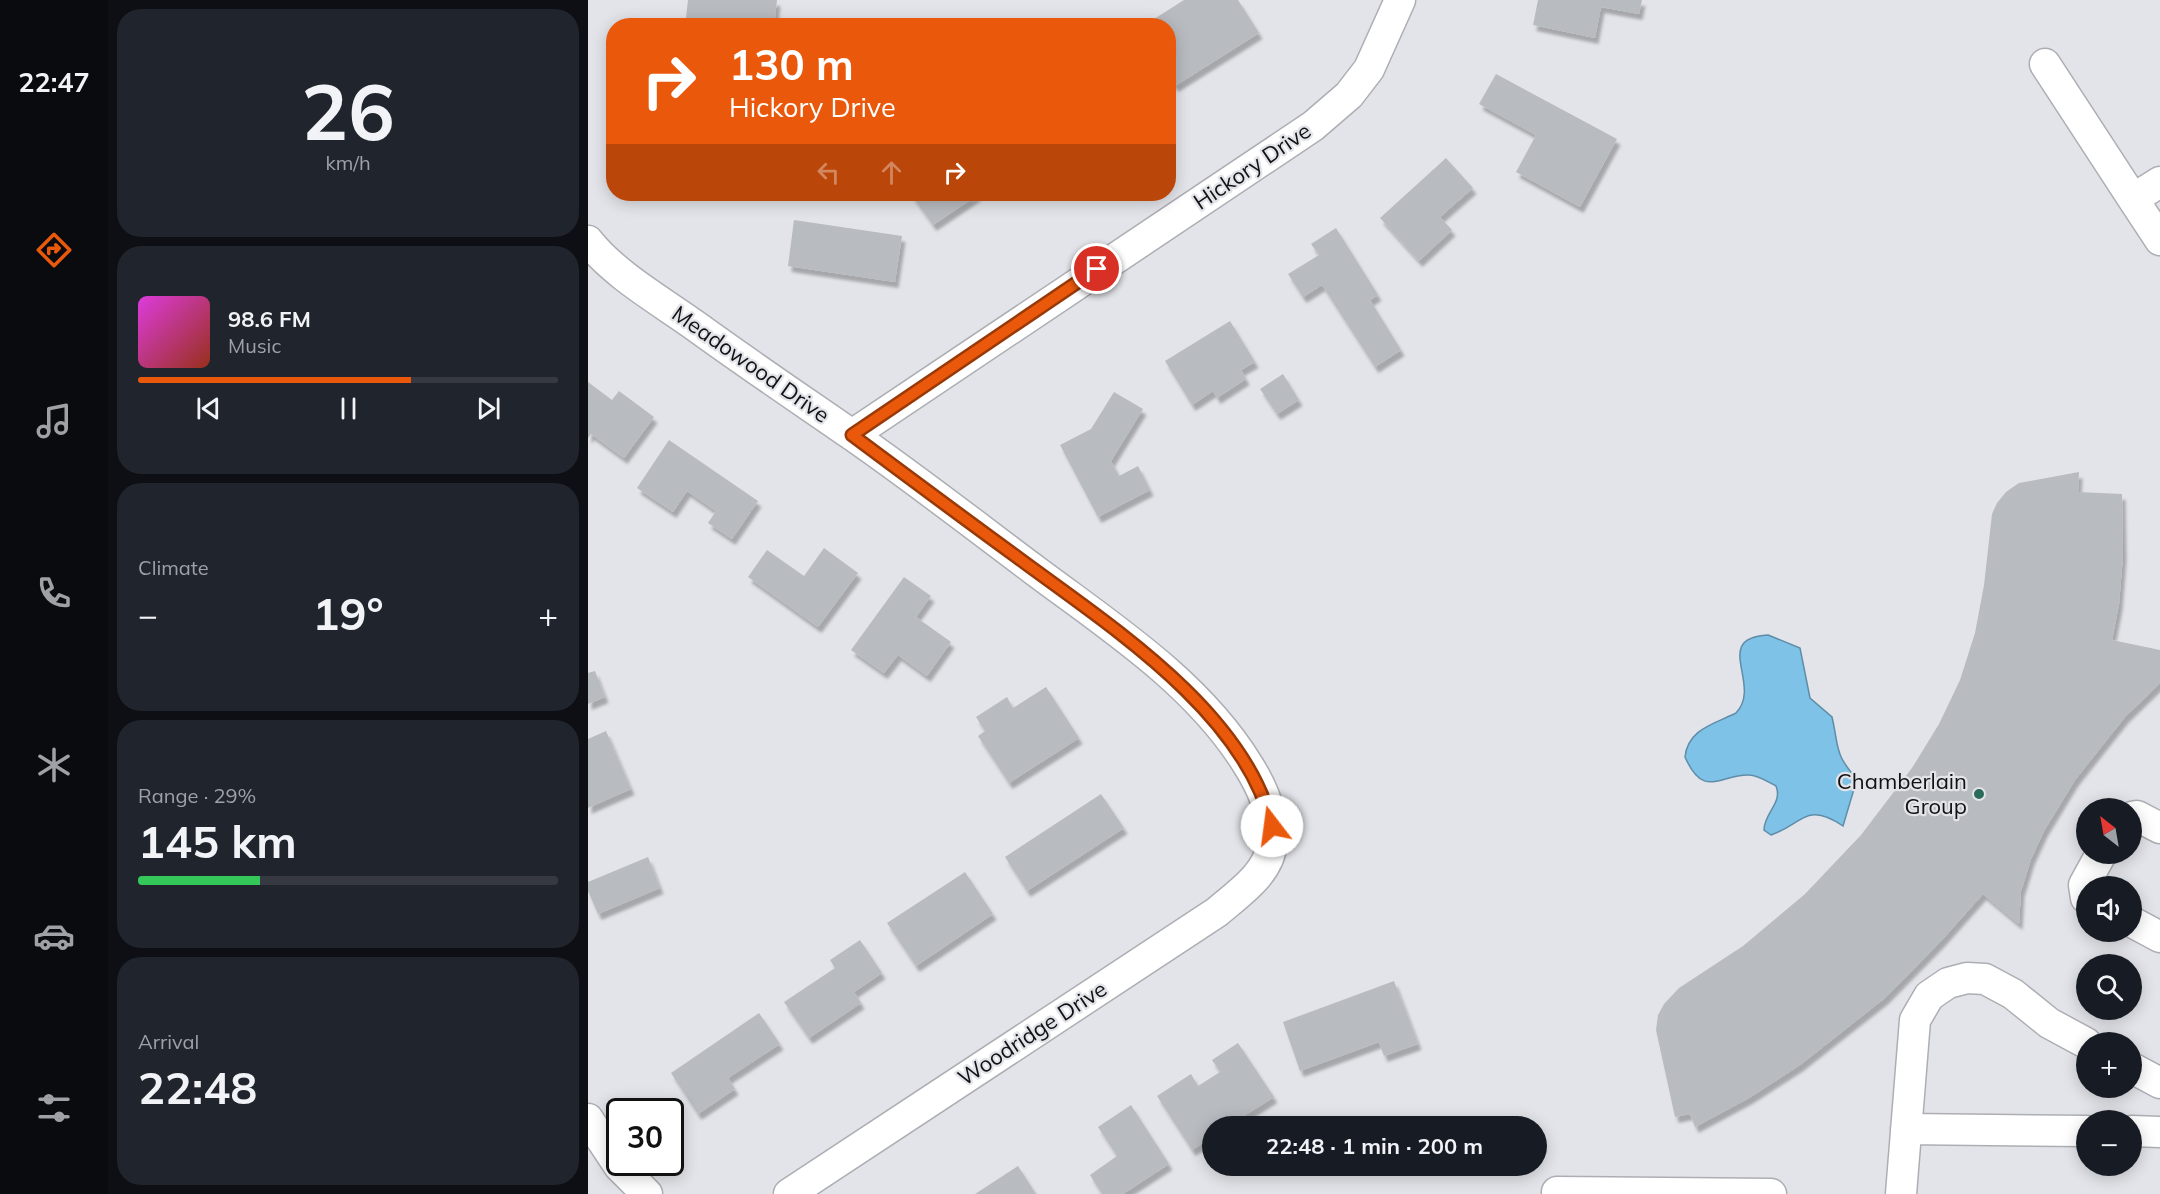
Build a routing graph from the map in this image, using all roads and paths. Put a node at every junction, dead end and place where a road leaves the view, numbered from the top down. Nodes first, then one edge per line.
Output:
1 (1400, 0) edge
2 (2045, 64) dead end
3 (2160, 182) edge
4 (2133, 199) junction
5 (2160, 240) edge
6 (588, 241) edge
7 (852, 435) junction
8 (2142, 819) edge
9 (2160, 828) edge
10 (1268, 862) joint
11 (2142, 927) edge
12 (2160, 937) edge
13 (2076, 1038) edge
14 (2142, 1073) edge
15 (2160, 1083) edge
16 (588, 1119) edge
17 (1906, 1129) junction
18 (2076, 1131) edge
19 (2142, 1131) edge
20 (2160, 1132) edge
21 (647, 1194) edge
22 (789, 1194) edge
23 (1557, 1194) edge
24 (1771, 1194) edge
25 (1901, 1194) edge

1 - 7 street, Hickory Drive
2 - 4 street
3 - 4 street
4 - 5 street
6 - 7 street, Meadowood Drive
7 - 10 street, Meadowood Drive
8 - 9 street
10 - 22 street, Woodridge Drive
11 - 12 street
13 - 17 street
14 - 15 street
16 - 21 street
17 - 18 street
17 - 25 street
19 - 20 street
23 - 24 street

